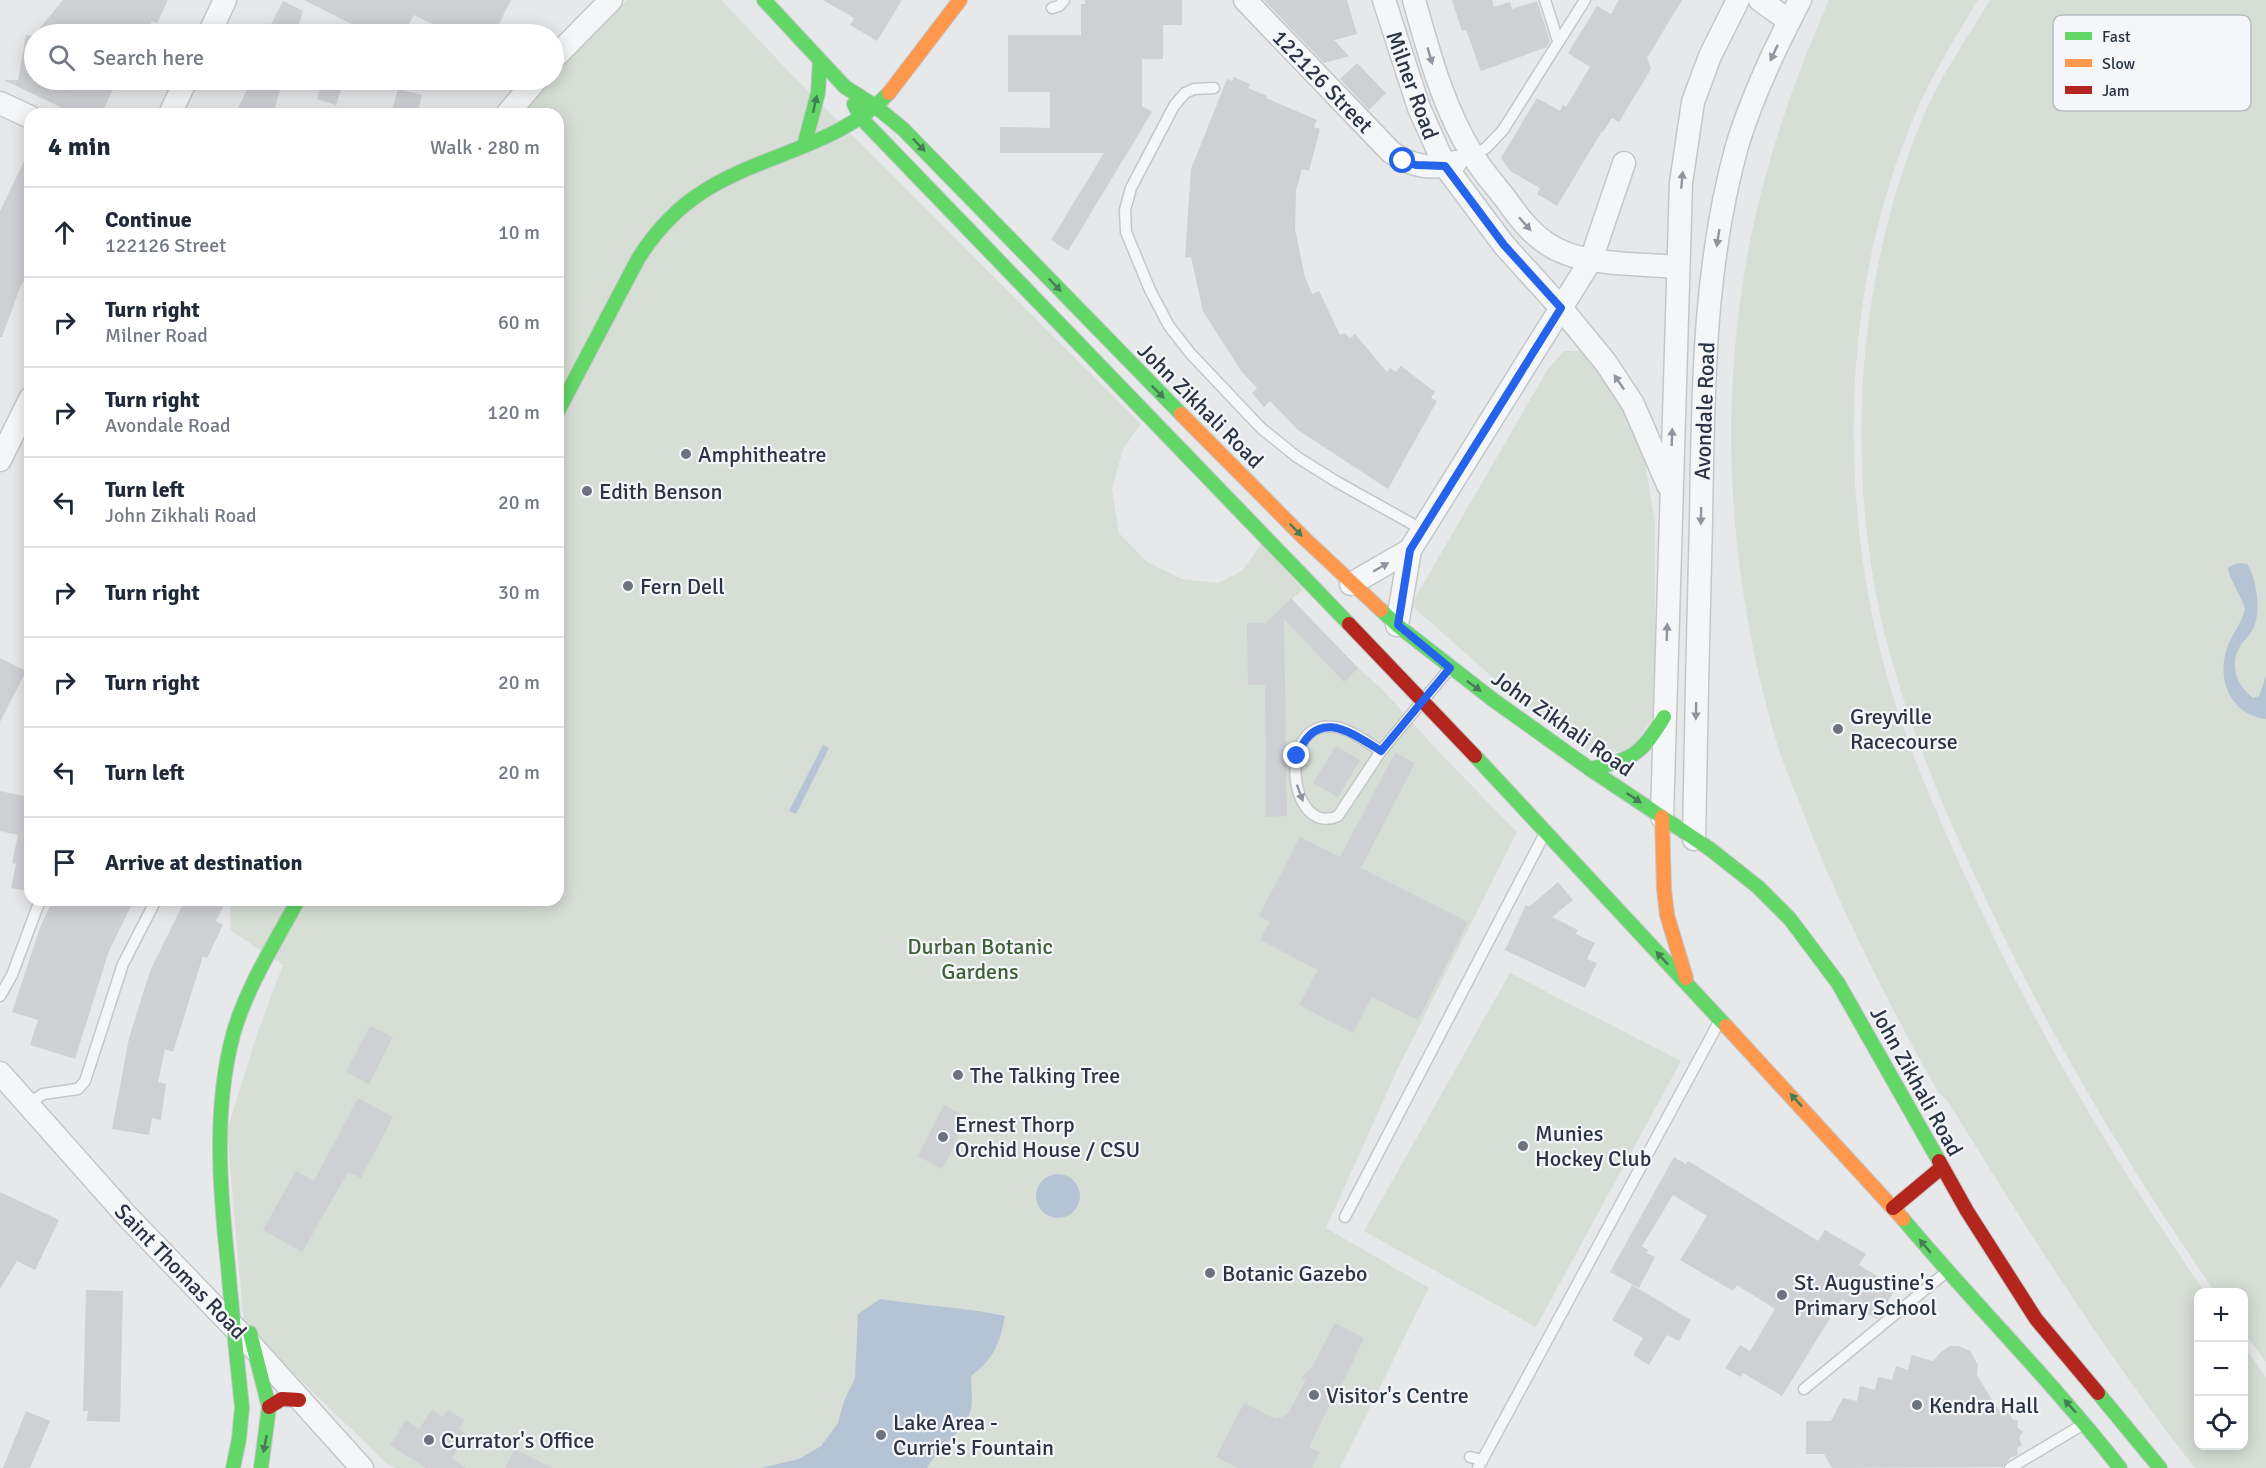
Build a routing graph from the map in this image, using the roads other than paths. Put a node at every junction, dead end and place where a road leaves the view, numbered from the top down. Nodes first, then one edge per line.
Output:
1 (225, 0) edge
2 (611, 0) edge
3 (960, 0) edge
4 (1064, 0) edge
5 (1245, 0) edge
6 (1384, 0) edge
7 (1414, 0) edge
8 (1545, 0) edge
9 (1585, 0) edge
10 (1738, 0) edge
11 (1760, 0) edge
12 (1800, 0) edge
13 (769, 2) edge
14 (1052, 8) dead end
15 (1789, 21) junction
16 (213, 24) edge
17 (1558, 41) junction
18 (564, 48) edge
19 (820, 60) junction
20 (844, 87) junction
21 (1214, 88) dead end
22 (181, 90) edge
23 (527, 90) edge
24 (0, 103) edge
25 (875, 106) junction
26 (173, 108) edge
27 (512, 108) edge
28 (24, 114) edge
29 (861, 118) junction
30 (804, 146) junction
31 (1472, 155) junction
32 (1624, 163) dead end
33 (1445, 166) junction
34 (1591, 260) junction
35 (1678, 267) junction
36 (1561, 308) junction
37 (564, 400) edge
38 (24, 411) edge
39 (0, 460) edge
40 (1671, 492) junction
41 (1423, 530) junction
42 (1410, 550) junction
43 (1351, 584) junction
44 (1398, 625) junction
45 (1450, 668) junction
46 (1423, 700) junction
47 (1665, 717) junction
48 (1381, 751) junction
49 (1590, 770) junction
50 (1662, 817) junction
51 (1546, 832) junction
52 (1699, 848) junction
53 (1678, 871) dead end
54 (1664, 889) junction
55 (38, 906) edge
56 (153, 906) edge
57 (295, 906) edge
58 (1689, 988) junction
59 (0, 996) edge
60 (1720, 1021) junction
61 (0, 1073) edge
62 (28, 1104) junction
63 (1941, 1168) junction
64 (1893, 1208) junction
65 (1345, 1217) dead end
66 (226, 1244) junction
67 (1947, 1272) junction
68 (231, 1286) junction
69 (205, 1297) junction
70 (240, 1322) junction
71 (245, 1351) junction
72 (1804, 1389) dead end
73 (299, 1400) junction
74 (269, 1407) junction
75 (2085, 1424) junction
76 (1470, 1457) dead end
77 (1480, 1464) edge
78 (233, 1468) edge
79 (261, 1468) edge
80 (362, 1468) edge
81 (2010, 1468) edge
82 (2120, 1468) edge
83 (2160, 1468) edge

1 - 16 street
2 - 18 street
3 - 25 main road
4 - 14 lane
5 - 33 street, 122126 Street
6 - 33 street, Milner Road
7 -> 31 street, Milner Road
8 - 17 lane
9 - 17 lane
35 -> 10 street, Avondale Road
11 - 15 street
12 - 15 street, Avondale Road
13 - 19 main road, John Zikhali Road
15 -> 52 street, Avondale Road
17 - 31 lane
19 - 20 main road, John Zikhali Road
30 -> 19 main road
20 - 25 main road, John Zikhali Road
20 - 29 main road, John Zikhali Road
21 - 41 lane
22 - 26 street
23 - 27 street
24 - 28 street
25 - 29 main road
25 -> 43 main road, John Zikhali Road
29 - 30 main road
29 - 46 main road, John Zikhali Road
30 - 37 main road
31 - 33 street, 122126 Street
31 -> 34 street, Milner Road
32 - 34 street
33 - 36 street, Milner Road
34 - 35 street, Milner Road
34 - 36 street
40 -> 35 street, Avondale Road
40 -> 36 street, Milner Road
36 - 41 street
38 - 39 street
47 -> 40 street, Avondale Road
41 - 42 street
43 -> 42 street
42 - 44 street
43 - 44 main road, John Zikhali Road
44 - 45 main road, John Zikhali Road
45 - 46 lane
45 -> 49 main road, John Zikhali Road
46 - 48 lane
46 - 51 main road, John Zikhali Road
47 - 49 main road
47 - 50 street, Avondale Road
48 -> 48 lane
49 -> 50 main road, John Zikhali Road
50 - 52 main road, John Zikhali Road
50 - 54 main road
58 -> 51 main road, John Zikhali Road
51 - 65 lane
52 - 63 main road, John Zikhali Road
53 - 54 main road
54 - 58 main road
55 - 59 lane
56 - 62 lane
57 - 66 main road
58 - 60 main road, John Zikhali Road
64 -> 60 main road, John Zikhali Road
60 - 77 lane
61 - 62 street, Saint Thomas Road
62 - 69 street, Saint Thomas Road
63 - 64 main road
63 - 83 main road, John Zikhali Road
67 -> 64 main road, John Zikhali Road
66 - 68 main road
66 - 70 main road
67 - 72 lane
75 -> 67 main road, John Zikhali Road
68 - 69 main road
68 - 70 main road
69 - 70 street, Saint Thomas Road
70 - 71 street, Saint Thomas Road
71 - 73 street, Saint Thomas Road
71 - 74 main road
71 - 78 main road
73 - 74 main road
73 - 80 street, Saint Thomas Road
74 -> 79 main road
75 - 81 lane
75 - 82 main road, John Zikhali Road
76 - 77 lane

